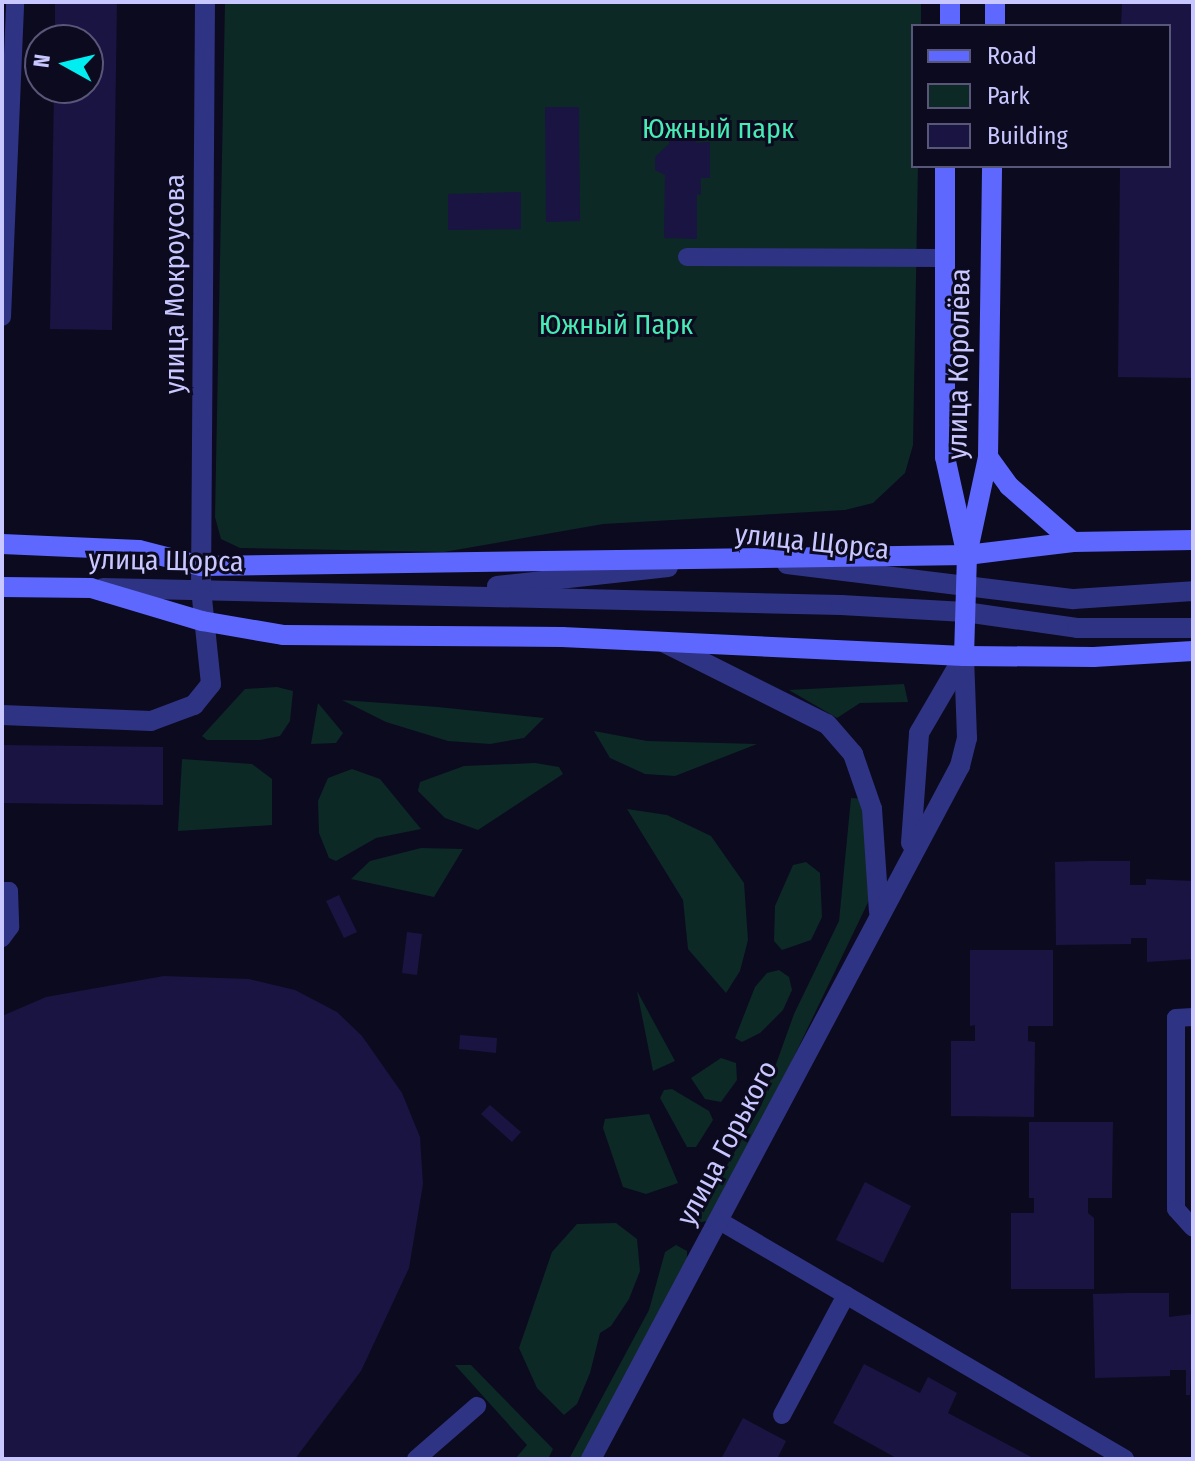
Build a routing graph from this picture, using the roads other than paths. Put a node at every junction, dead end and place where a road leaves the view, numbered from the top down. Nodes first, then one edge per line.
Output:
1 (15, 2) edge
2 (205, 2) edge
3 (950, 2) edge
4 (995, 2) edge
5 (950, 24) edge
6 (995, 24) edge
7 (945, 168) edge
8 (992, 168) edge
9 (687, 257) dead end
10 (941, 258) junction
11 (2, 317) edge
12 (988, 457) junction
13 (1193, 540) edge
14 (1073, 542) junction
15 (2, 544) edge
16 (967, 555) junction
17 (745, 558) junction
18 (201, 566) junction
19 (2, 587) edge
20 (91, 588) junction
21 (201, 589) junction
22 (966, 589) junction
23 (1193, 591) edge
24 (425, 594) junction
25 (965, 612) junction
26 (202, 621) junction
27 (1193, 628) edge
28 (663, 642) junction
29 (1193, 651) edge
30 (964, 656) junction
31 (2, 715) edge
32 (910, 851) junction
33 (2, 891) edge
34 (879, 916) junction
35 (2, 938) edge
36 (1193, 1017) edge
37 (718, 1220) junction
38 (1193, 1228) edge
39 (846, 1295) junction
40 (477, 1406) dead end
41 (782, 1415) dead end
42 (416, 1459) edge
43 (591, 1459) edge
44 (1125, 1459) edge

1 - 11 lane
2 - 18 street, улица Мокроусова
3 - 5 main road
4 - 6 main road
7 - 10 main road, улица Королёва
8 - 12 main road, улица Королёва
9 - 10 lane
10 - 16 main road, улица Королёва
12 - 14 main road
12 - 16 main road, улица Королёва
13 - 14 main road
14 - 16 main road
15 - 18 main road
16 - 17 main road
16 - 22 main road
17 - 18 main road
17 - 22 street, улица Щорса
17 - 24 street, улица Щорса
18 - 21 street, улица Мокроусова
19 - 20 main road, улица Щорса
20 - 21 street, улица Щорса
20 - 26 main road
21 - 24 street, улица Щорса
21 - 26 street, улица Мокроусова
22 - 23 street, улица Щорса
22 - 25 main road
24 - 25 street, улица Щорса
25 - 27 street, улица Щорса
25 - 30 main road
26 - 28 main road
26 - 31 street, улица Мокроусова
28 - 30 main road
28 - 34 street
29 - 30 main road
30 - 32 street, улица Горького
30 - 32 street, улица Горького
32 - 34 street, улица Горького
33 - 35 lane
34 - 37 street, улица Горького
36 - 38 lane
37 - 39 lane
37 - 43 street, улица Горького
39 - 41 lane
39 - 44 lane
40 - 42 lane

